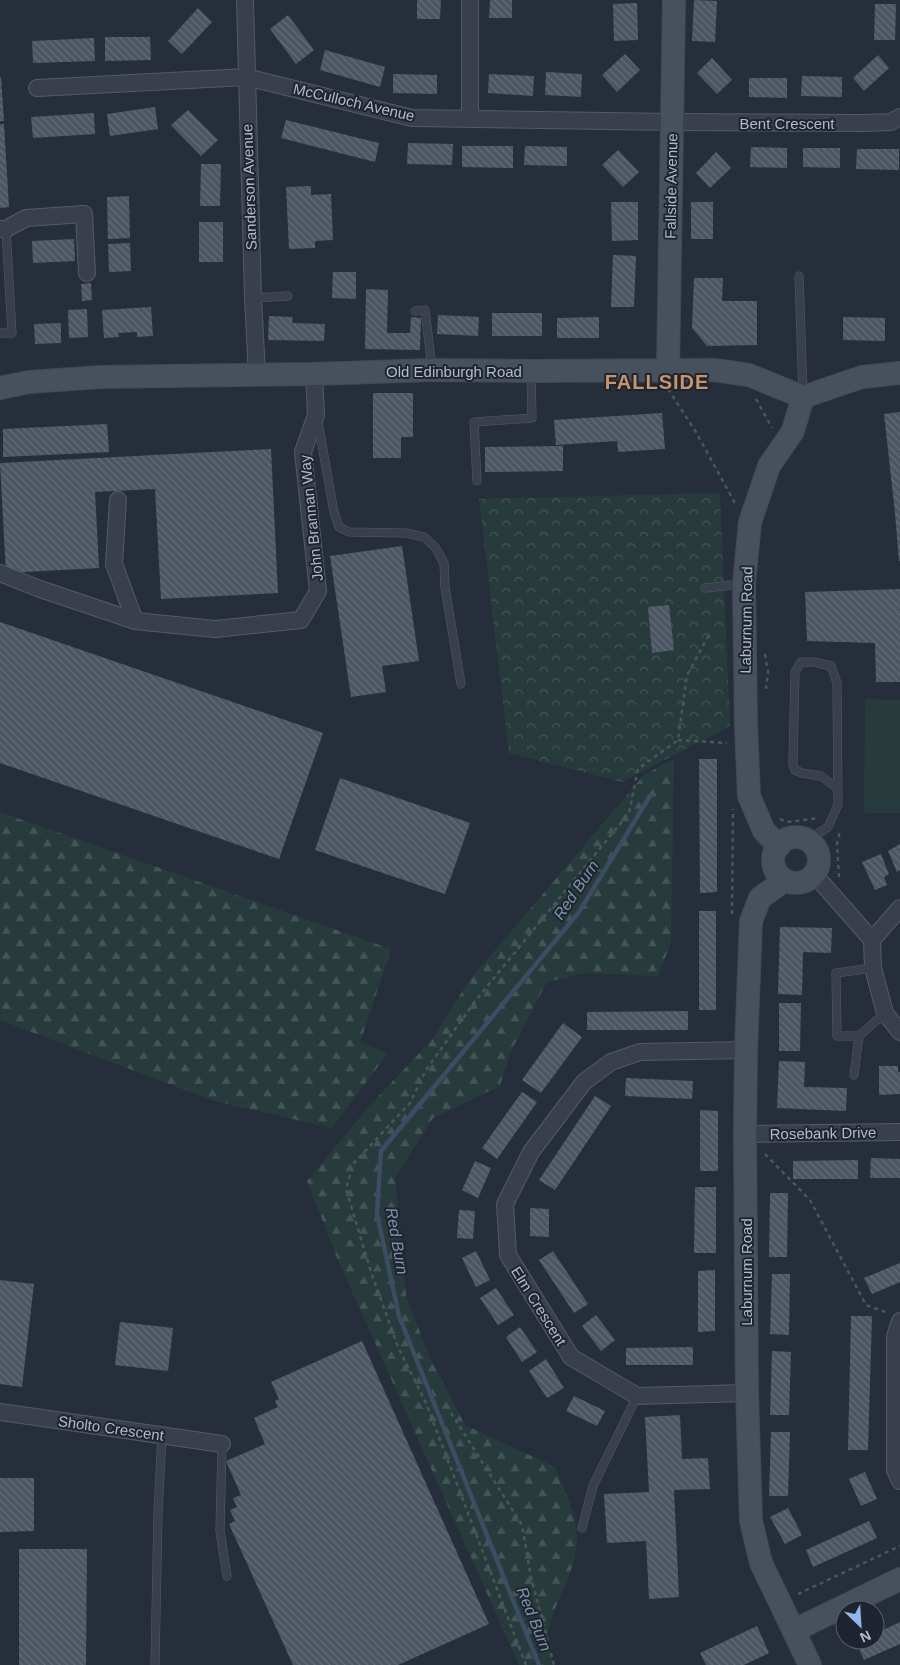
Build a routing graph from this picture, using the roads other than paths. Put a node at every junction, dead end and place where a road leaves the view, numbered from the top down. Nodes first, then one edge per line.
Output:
1 (245, 0) edge
2 (470, 0) edge
3 (674, 0) edge
4 (246, 77) junction
5 (37, 88) dead end
6 (900, 117) edge
7 (470, 119) junction
8 (673, 122) junction
9 (3, 229) edge
10 (87, 273) dead end
11 (799, 276) dead end
12 (288, 296) dead end
13 (253, 298) junction
14 (415, 311) dead end
15 (0, 333) edge
16 (432, 370) junction
17 (530, 371) junction
18 (900, 373) edge
19 (257, 374) junction
20 (314, 374) junction
21 (671, 378) junction
22 (0, 388) edge
23 (803, 397) junction
24 (316, 415) junction
25 (477, 481) dead end
26 (118, 500) dead end
27 (0, 572) edge
28 (744, 584) junction
29 (705, 588) dead end
30 (134, 621) junction
31 (461, 684) dead end
32 (837, 788) junction
33 (808, 840) junction
34 (779, 846) junction
35 (812, 877) junction
36 (785, 880) junction
37 (900, 908) edge
38 (872, 940) junction
39 (873, 968) junction
40 (885, 1013) junction
41 (900, 1032) edge
42 (859, 1036) junction
43 (746, 1050) junction
44 (854, 1075) dead end
45 (900, 1132) edge
46 (745, 1134) junction
47 (894, 1317) edge
48 (747, 1393) junction
49 (637, 1396) junction
50 (0, 1412) edge
51 (162, 1435) junction
52 (222, 1444) joint
53 (900, 1482) edge
54 (582, 1528) dead end
55 (227, 1576) dead end
56 (900, 1580) edge
57 (794, 1630) junction
58 (155, 1665) edge
59 (810, 1665) edge

1 - 4 street, Sanderson Avenue
2 - 7 street
3 - 8 street, Fallside Avenue
4 - 5 street, McCulloch Avenue
4 - 7 street, McCulloch Avenue
4 - 13 street, Sanderson Avenue
6 - 8 street, Bent Crescent
7 - 8 street, McCulloch Avenue
8 - 21 street, Fallside Avenue
9 - 10 street
9 - 15 lane
11 - 23 lane
12 - 13 lane
13 - 19 street, Sanderson Avenue
14 - 16 lane
16 - 17 street, Old Edinburgh Road
16 - 20 street, Old Edinburgh Road
17 - 21 street, Old Edinburgh Road
17 - 25 lane
18 - 23 street
19 - 20 street, Old Edinburgh Road
19 - 22 street, Old Edinburgh Road
20 - 24 street, John Brannan Way
21 - 23 street, Old Edinburgh Road
23 - 28 street, Laburnum Road
24 - 30 street, John Brannan Way
24 - 31 lane
26 - 30 street
27 - 30 street, John Brannan Way
28 - 29 lane
28 - 34 street, Laburnum Road
32 - 32 lane
32 - 33 lane
33 - 34 street
33 - 35 street
34 - 36 street
35 - 36 street
35 - 38 street
36 - 43 street, Laburnum Road
37 - 38 street
38 - 39 street
39 - 40 street
39 - 42 lane
40 - 41 street
40 - 42 lane
42 - 44 lane
43 - 46 street, Laburnum Road
43 - 49 street, Elm Crescent
45 - 46 street, Rosebank Drive
46 - 48 street, Laburnum Road
47 - 53 street
48 - 49 street
48 - 57 street, Laburnum Road
49 - 54 lane
50 - 51 street, Sholto Crescent
51 - 52 street, Sholto Crescent
51 - 58 lane
52 - 55 lane
56 - 57 street
57 - 59 street, Laburnum Road

